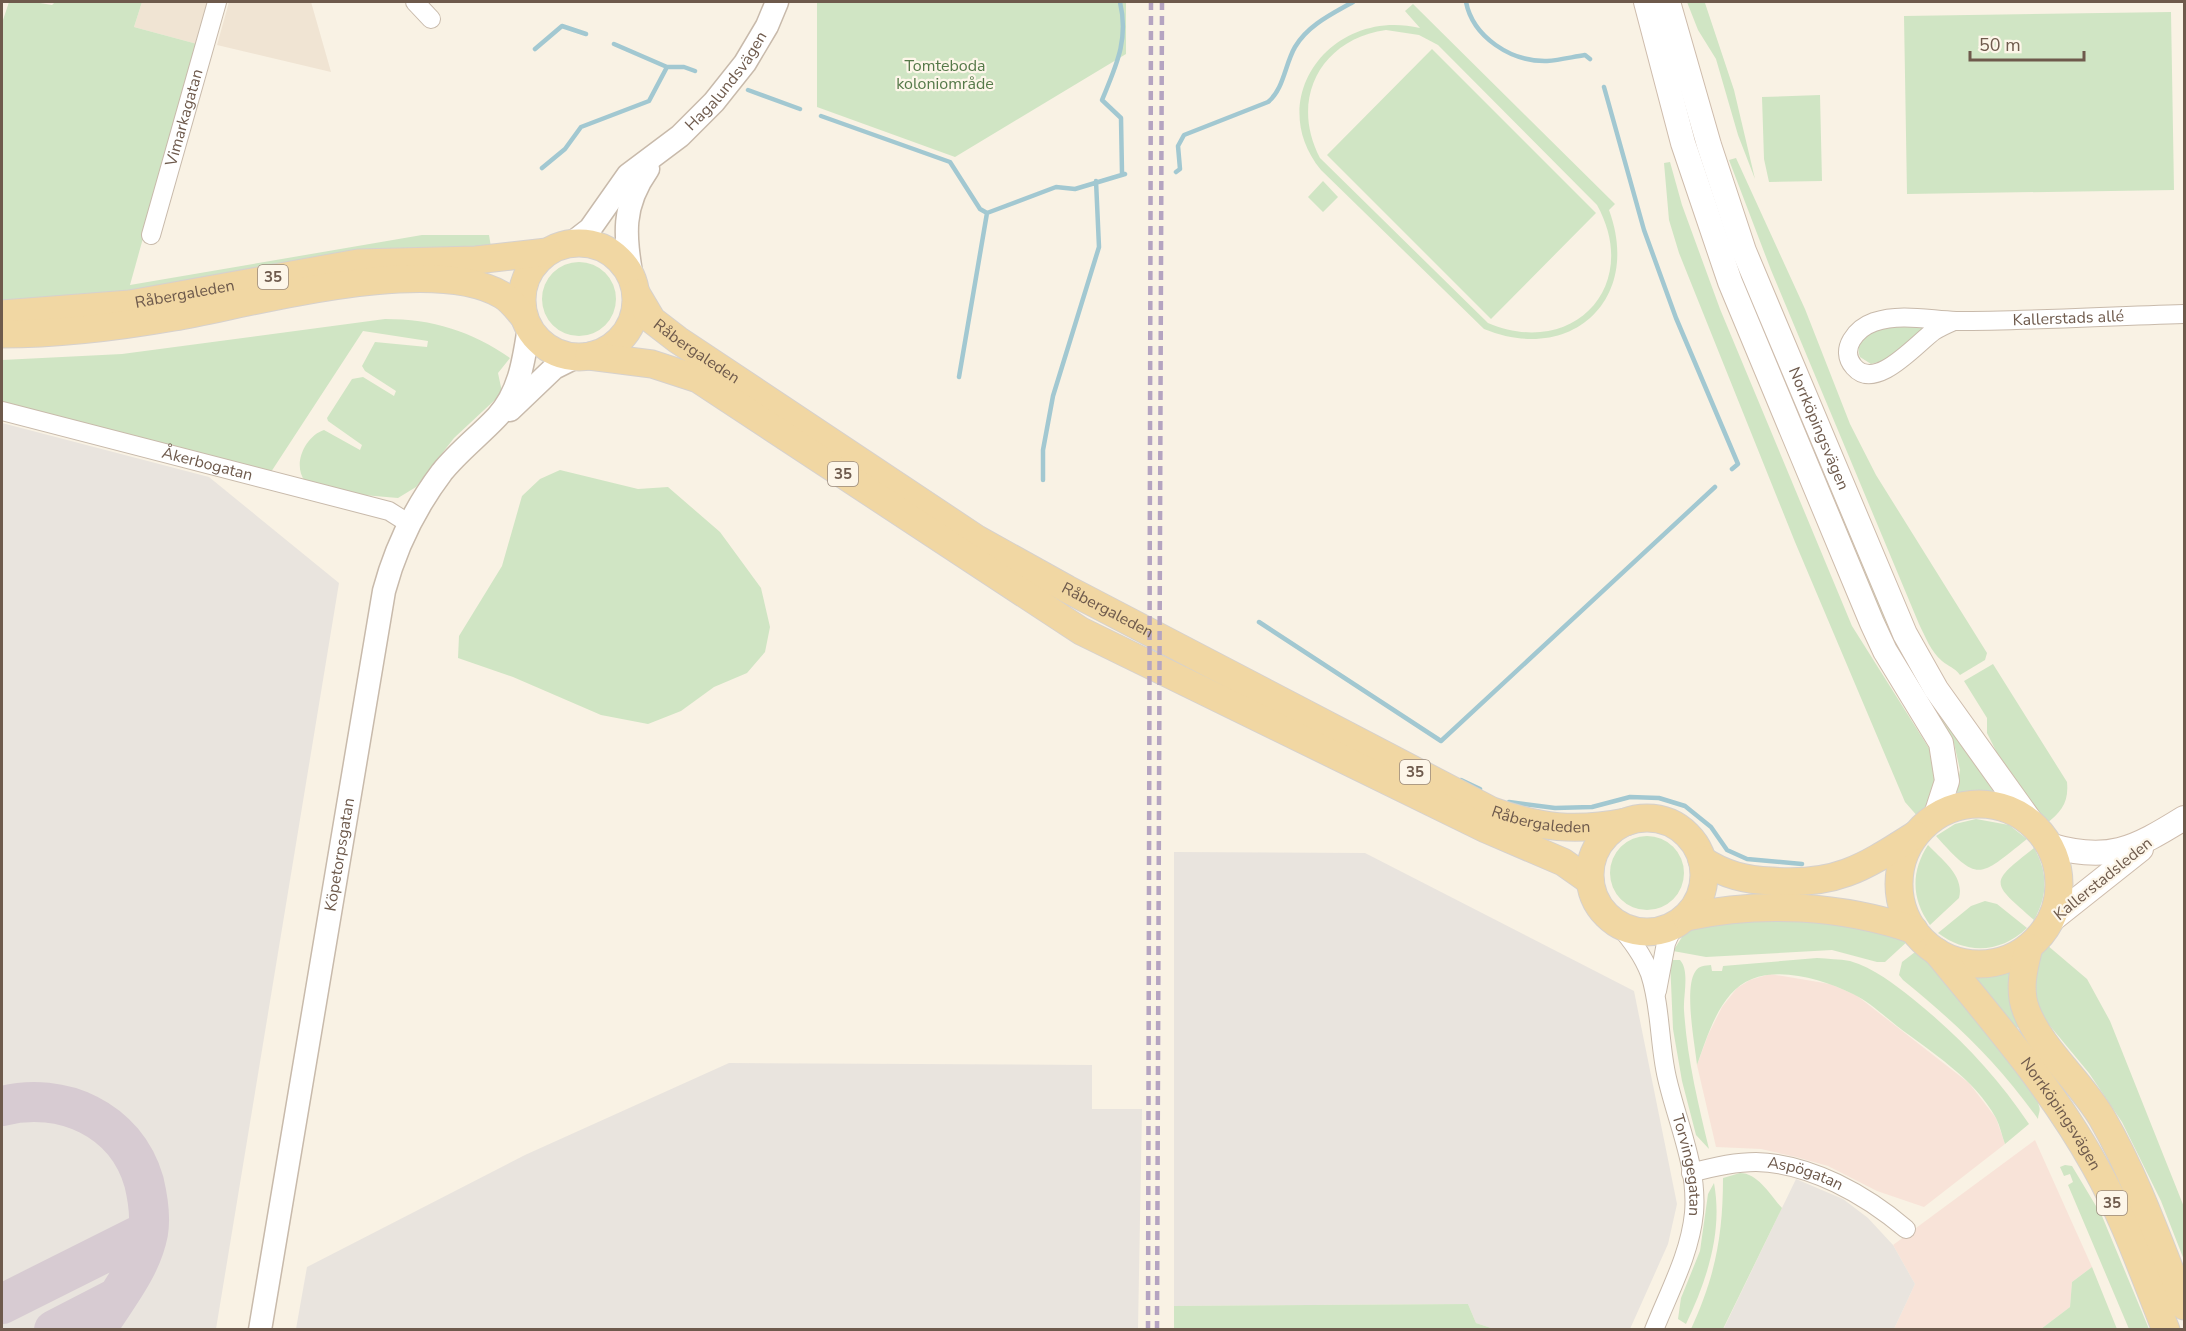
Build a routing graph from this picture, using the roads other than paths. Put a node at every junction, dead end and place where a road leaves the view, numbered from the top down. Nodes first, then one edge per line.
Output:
1 (217, 2) edge
2 (415, 2) edge
3 (777, 2) edge
4 (1646, 2) edge
5 (1668, 2) edge
6 (431, 19) dead end
7 (662, 150) junction
8 (151, 235) dead end
9 (572, 243) junction
10 (547, 252) junction
11 (634, 286) junction
12 (2, 314) edge
13 (2184, 314) edge
14 (1954, 321) junction
15 (526, 322) junction
16 (2, 334) edge
17 (583, 357) junction
18 (2, 411) edge
19 (498, 416) junction
20 (408, 523) junction
21 (2184, 818) edge
22 (1626, 822) junction
23 (1927, 825) junction
24 (2158, 835) junction
25 (2041, 836) junction
26 (1702, 860) junction
27 (1590, 881) junction
28 (1680, 921) junction
29 (2049, 922) junction
30 (1618, 924) junction
31 (1914, 930) junction
32 (2029, 947) junction
33 (1936, 951) junction
34 (1656, 996) junction
35 (1691, 1173) junction
36 (1906, 1229) dead end
37 (2184, 1306) edge
38 (260, 1329) edge
39 (1654, 1329) edge
40 (2166, 1329) edge

1 - 8 street, Vimarkagatan
2 - 6 street
3 - 7 street, Hagalundsvägen
4 - 23 main road, Norrköpingsvägen
5 - 25 main road, Norrköpingsvägen
7 - 9 street, Hagalundsvägen
7 - 11 street, Hagalundsvägen
9 - 10 main road, 35
9 - 11 main road, 35
10 - 12 main road, Råbergaleden / 35
10 - 15 main road
11 - 17 main road
11 - 22 main road, Råbergaleden / 35
13 - 14 street, Kallerstads allé
14 - 14 street, Kallerstads allé
15 - 16 main road, Råbergaleden / 35
15 - 17 main road, 35
15 - 19 street, Köpetorpsgatan
17 - 19 street, Köpetorpsgatan
17 - 27 main road, Råbergaleden / 35
18 - 20 street, Åkerbogatan
19 - 20 street, Köpetorpsgatan
20 - 38 street, Köpetorpsgatan
21 - 24 main road, Kallerstadsleden
22 - 26 main road, 35
22 - 27 main road
23 - 25 main road
23 - 26 main road
23 - 31 main road, 35
24 - 25 main road, Kallerstadsleden
24 - 29 main road, Kallerstadsleden
25 - 29 main road, 35
26 - 28 main road
27 - 30 main road
28 - 30 main road, 35
28 - 31 main road, 35
28 - 34 street, Torvingegatan
29 - 32 main road, 35
30 - 34 street, Torvingegatan
31 - 33 main road, 35
32 - 33 main road, 35
32 - 37 main road, Norrköpingsvägen / 35
33 - 40 main road, Norrköpingsvägen / 35
34 - 35 street, Torvingegatan
35 - 36 street, Aspögatan
35 - 39 street, Torvingegatan

